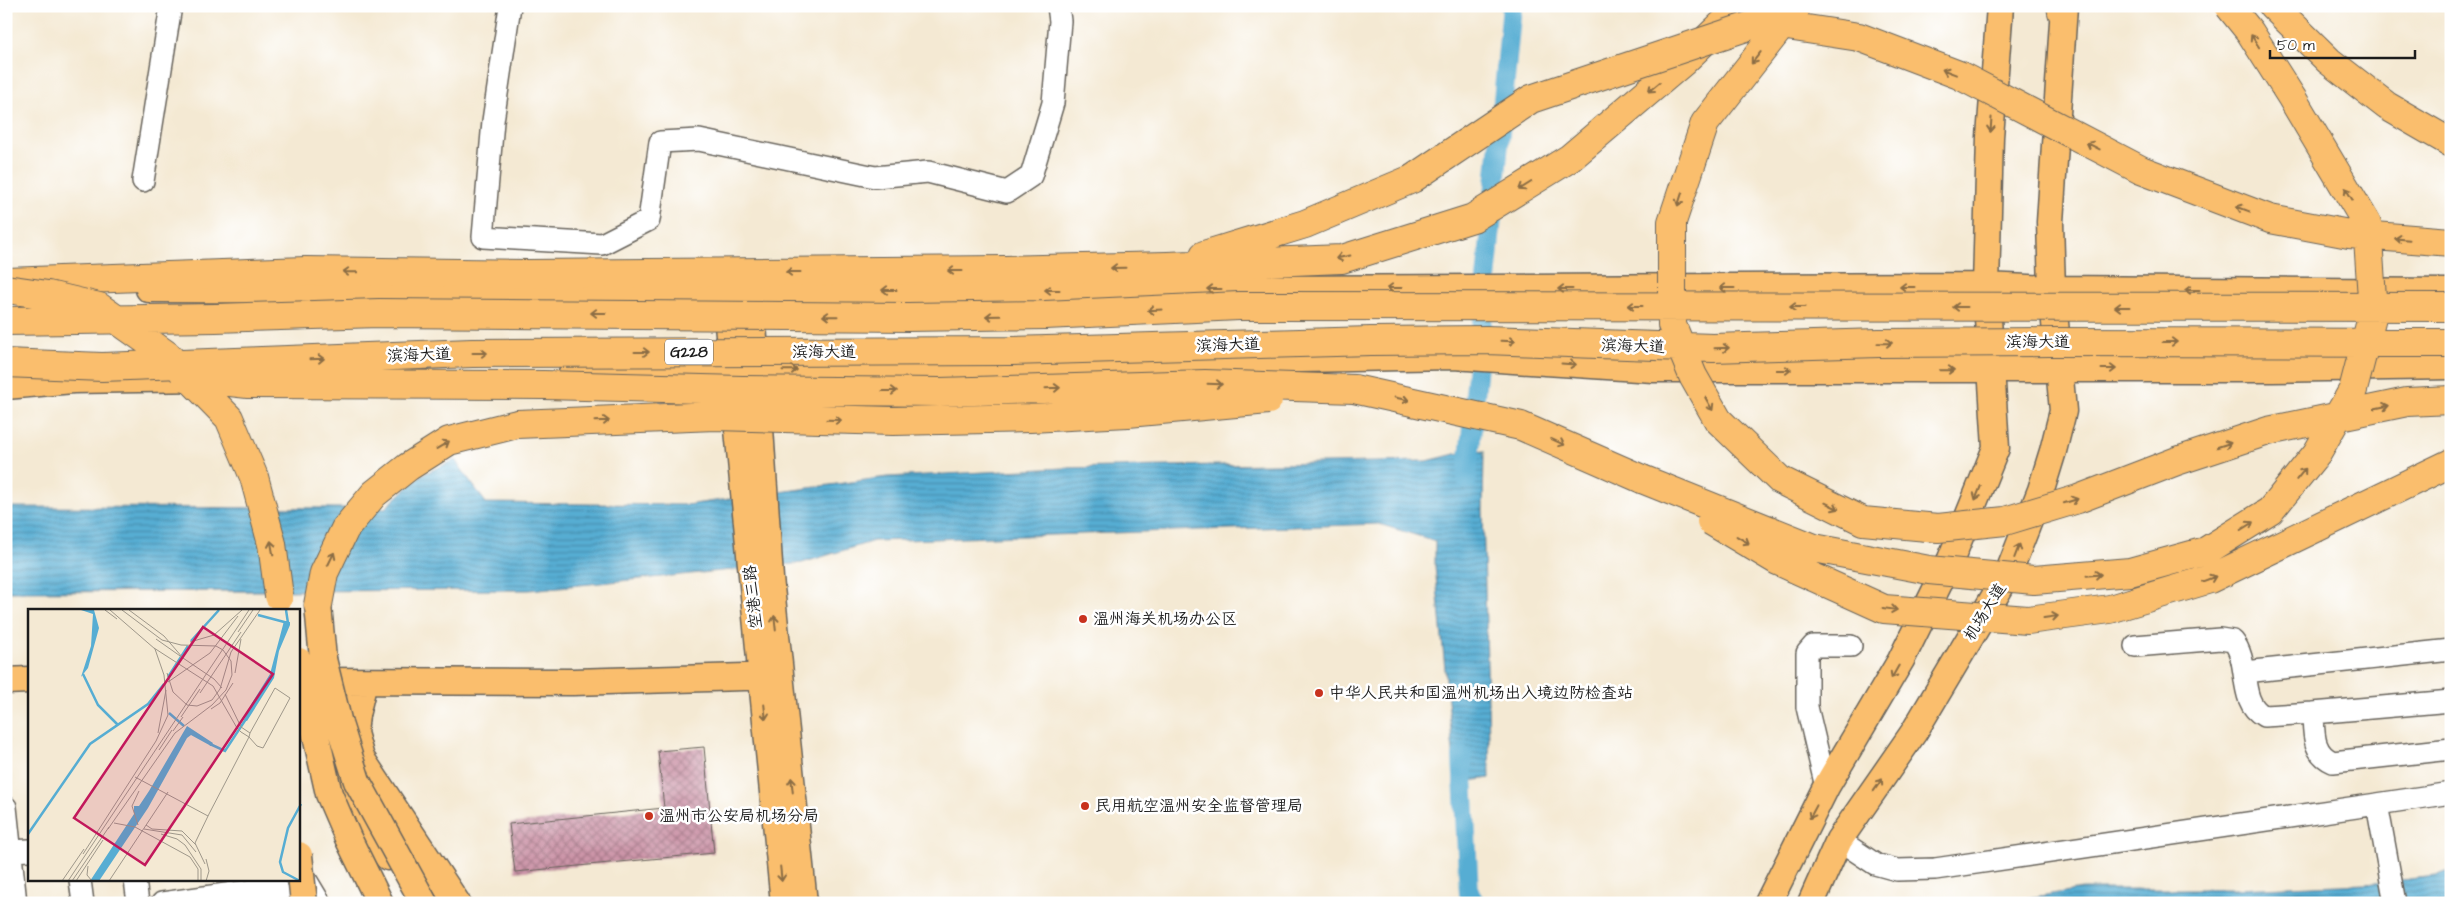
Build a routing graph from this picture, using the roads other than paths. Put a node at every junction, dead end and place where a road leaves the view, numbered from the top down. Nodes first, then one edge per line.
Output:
1 (171, 6) edge
2 (510, 6) edge
3 (1058, 6) edge
4 (1741, 6) edge
5 (1797, 6) edge
6 (2000, 6) edge
7 (2229, 6) edge
8 (2274, 6) edge
9 (2062, 8) edge
10 (2451, 143) edge
11 (143, 181) dead end
12 (2451, 242) edge
13 (1167, 266) junction
14 (6, 282) edge
15 (1986, 286) junction
16 (6, 289) edge
17 (2052, 289) junction
18 (724, 290) junction
19 (751, 291) junction
20 (2451, 292) edge
21 (2451, 307) edge
22 (6, 321) edge
23 (2451, 343) edge
24 (6, 364) edge
25 (2451, 366) edge
26 (102, 367) junction
27 (2394, 367) junction
28 (1992, 369) junction
29 (2060, 369) junction
30 (743, 371) junction
31 (2451, 374) edge
32 (6, 386) edge
33 (1354, 389) junction
34 (2451, 400) edge
35 (2451, 464) edge
36 (1642, 479) junction
37 (318, 605) joint
38 (281, 606) edge
39 (1851, 646) dead end
40 (2135, 646) dead end
41 (2451, 650) edge
42 (309, 671) edge
43 (2244, 672) junction
44 (771, 677) junction
45 (28, 680) edge
46 (6, 681) edge
47 (364, 682) junction
48 (2451, 701) edge
49 (2313, 713) junction
50 (2451, 748) edge
51 (1826, 788) junction
52 (2451, 793) edge
53 (2377, 804) junction
54 (6, 807) edge
55 (1839, 840) junction
56 (20, 851) edge
57 (300, 865) edge
58 (300, 870) edge
59 (80, 882) edge
60 (135, 882) edge
61 (278, 890) edge
62 (16, 903) edge
63 (82, 903) edge
64 (138, 903) edge
65 (162, 903) edge
66 (304, 903) edge
67 (320, 903) edge
68 (380, 903) edge
69 (390, 903) edge
70 (419, 903) edge
71 (424, 903) edge
72 (458, 903) edge
73 (784, 903) edge
74 (804, 903) edge
75 (1768, 903) edge
76 (1811, 903) edge
77 (2395, 903) edge

1 - 11 street
2 - 3 street
4 -> 13 highway, bridge
5 -> 34 highway, bridge
6 -> 15 main road
36 -> 7 highway, bridge
8 - 10 highway
9 - 17 main road, 机场大道
12 -> 13 highway, bridge
13 -> 14 highway
15 - 17 main road
15 -> 19 main road
15 - 28 main road
16 - 18 main road
38 -> 16 highway, bridge
20 -> 17 main road
17 - 29 main road, 机场大道
18 - 19 main road
18 - 30 main road, 空港三路
19 - 30 main road, 空港三路
21 -> 22 highway, bridge
26 -> 23 highway, 滨海大道 / G228, bridge
24 - 26 highway, 滨海大道 / G228, bridge
25 - 27 main road
26 -> 33 highway, bridge
29 -> 27 main road
27 - 31 main road
28 - 29 main road
30 -> 28 main road
28 -> 51 main road
55 -> 29 main road, 机场大道
30 - 32 main road
30 - 44 main road, 空港三路
33 -> 36 highway
37 -> 33 highway, bridge
36 -> 35 highway, bridge
37 - 42 main road
39 - 51 street
40 - 43 street
41 - 43 street
42 - 47 main road
42 - 68 main road, bridge
42 - 69 main road, bridge
42 - 70 main road
42 - 71 main road, bridge
43 - 49 street
44 - 47 main road
44 -> 73 main road, 空港三路
74 -> 44 main road, 空港三路
45 - 46 main road
47 - 72 main road
48 - 49 street
49 - 50 street
51 -> 75 main road
52 - 53 street
53 - 55 street
53 - 77 street
54 - 56 street
55 - 76 main road, 机场大道
56 - 62 street
57 - 66 main road, bridge
58 - 67 street
59 - 63 street
60 - 64 street
61 - 65 street

